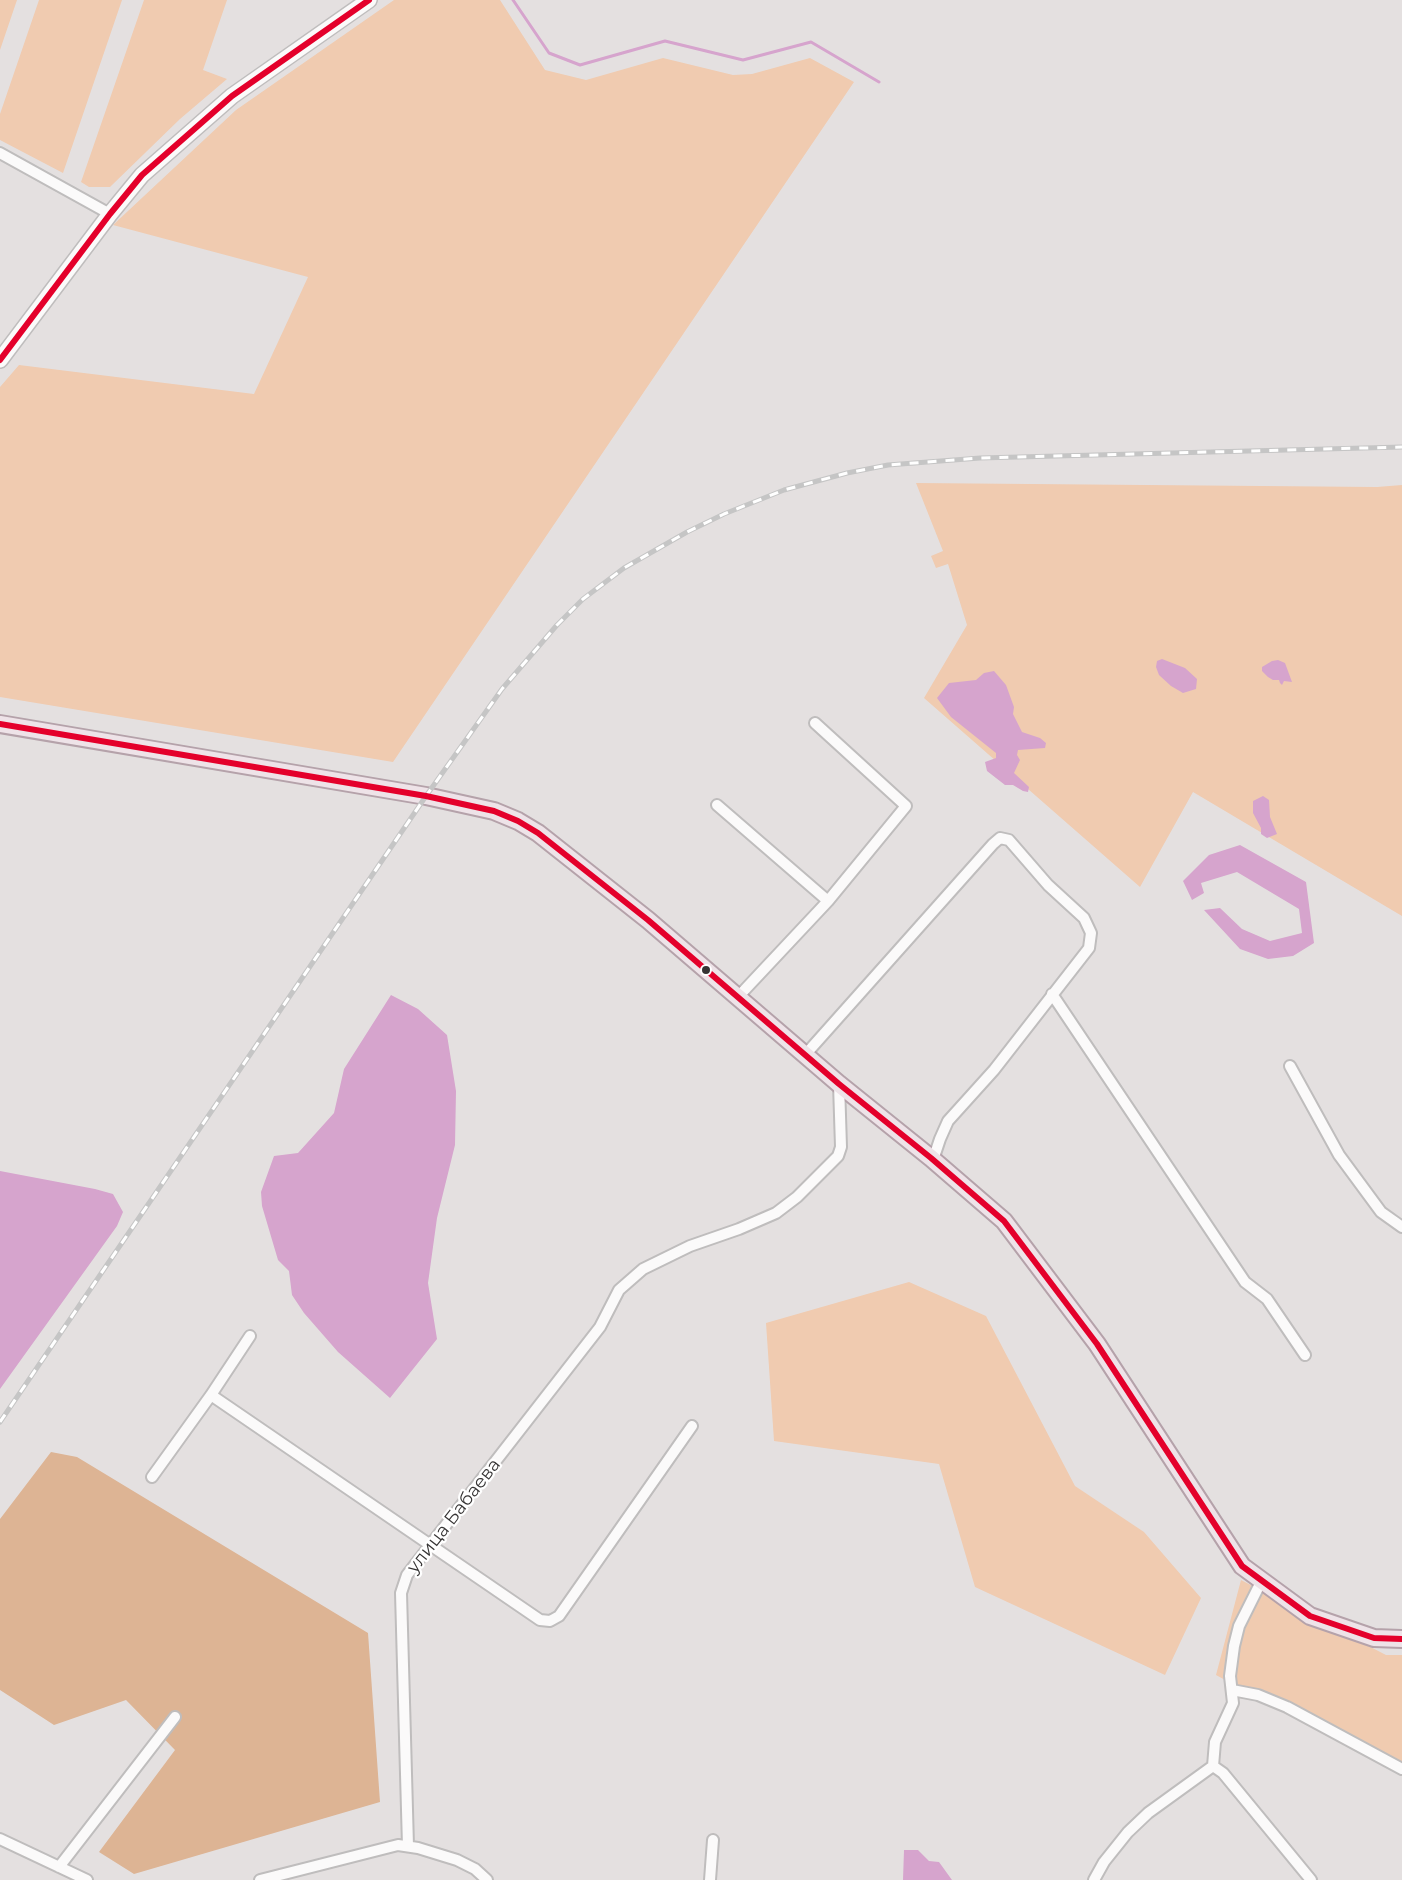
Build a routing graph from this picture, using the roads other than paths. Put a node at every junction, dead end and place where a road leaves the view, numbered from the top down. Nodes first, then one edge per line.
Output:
1 (369, 0) edge
2 (0, 153) edge
3 (110, 214) junction
4 (0, 360) edge
5 (815, 723) dead end
6 (0, 724) edge
7 (717, 805) dead end
8 (828, 901) junction
9 (1052, 994) junction
10 (737, 998) junction
11 (805, 1055) junction
12 (1290, 1065) dead end
13 (839, 1084) junction
14 (933, 1160) junction
15 (1402, 1227) edge
16 (250, 1336) dead end
17 (1305, 1355) dead end
18 (211, 1395) junction
19 (692, 1426) dead end
20 (152, 1477) dead end
21 (431, 1545) junction
22 (1262, 1580) junction
23 (1402, 1639) edge
24 (1232, 1690) junction
25 (175, 1718) dead end
26 (1213, 1766) junction
27 (1402, 1769) edge
28 (0, 1839) edge
29 (713, 1840) dead end
30 (408, 1846) junction
31 (59, 1867) junction
32 (87, 1880) edge
33 (260, 1880) edge
34 (487, 1880) edge
35 (710, 1880) edge
36 (1094, 1880) edge
37 (1311, 1880) edge

1 - 3 street
2 - 3 street
3 - 4 street
5 - 8 street
6 - 10 main road
7 - 8 street
8 - 10 street
9 - 11 street
9 - 14 street
9 - 17 street
10 - 11 main road
11 - 13 main road
12 - 15 street
13 - 14 main road
13 - 21 street, улица Бабаева
14 - 22 main road
16 - 18 street
18 - 20 street
18 - 21 street
19 - 21 street
21 - 30 street, улица Бабаева
22 - 23 main road
22 - 24 street
24 - 26 street
24 - 27 street
25 - 31 street
26 - 36 street
26 - 37 street
28 - 31 street
29 - 35 street
30 - 33 street
30 - 34 street
31 - 32 street

